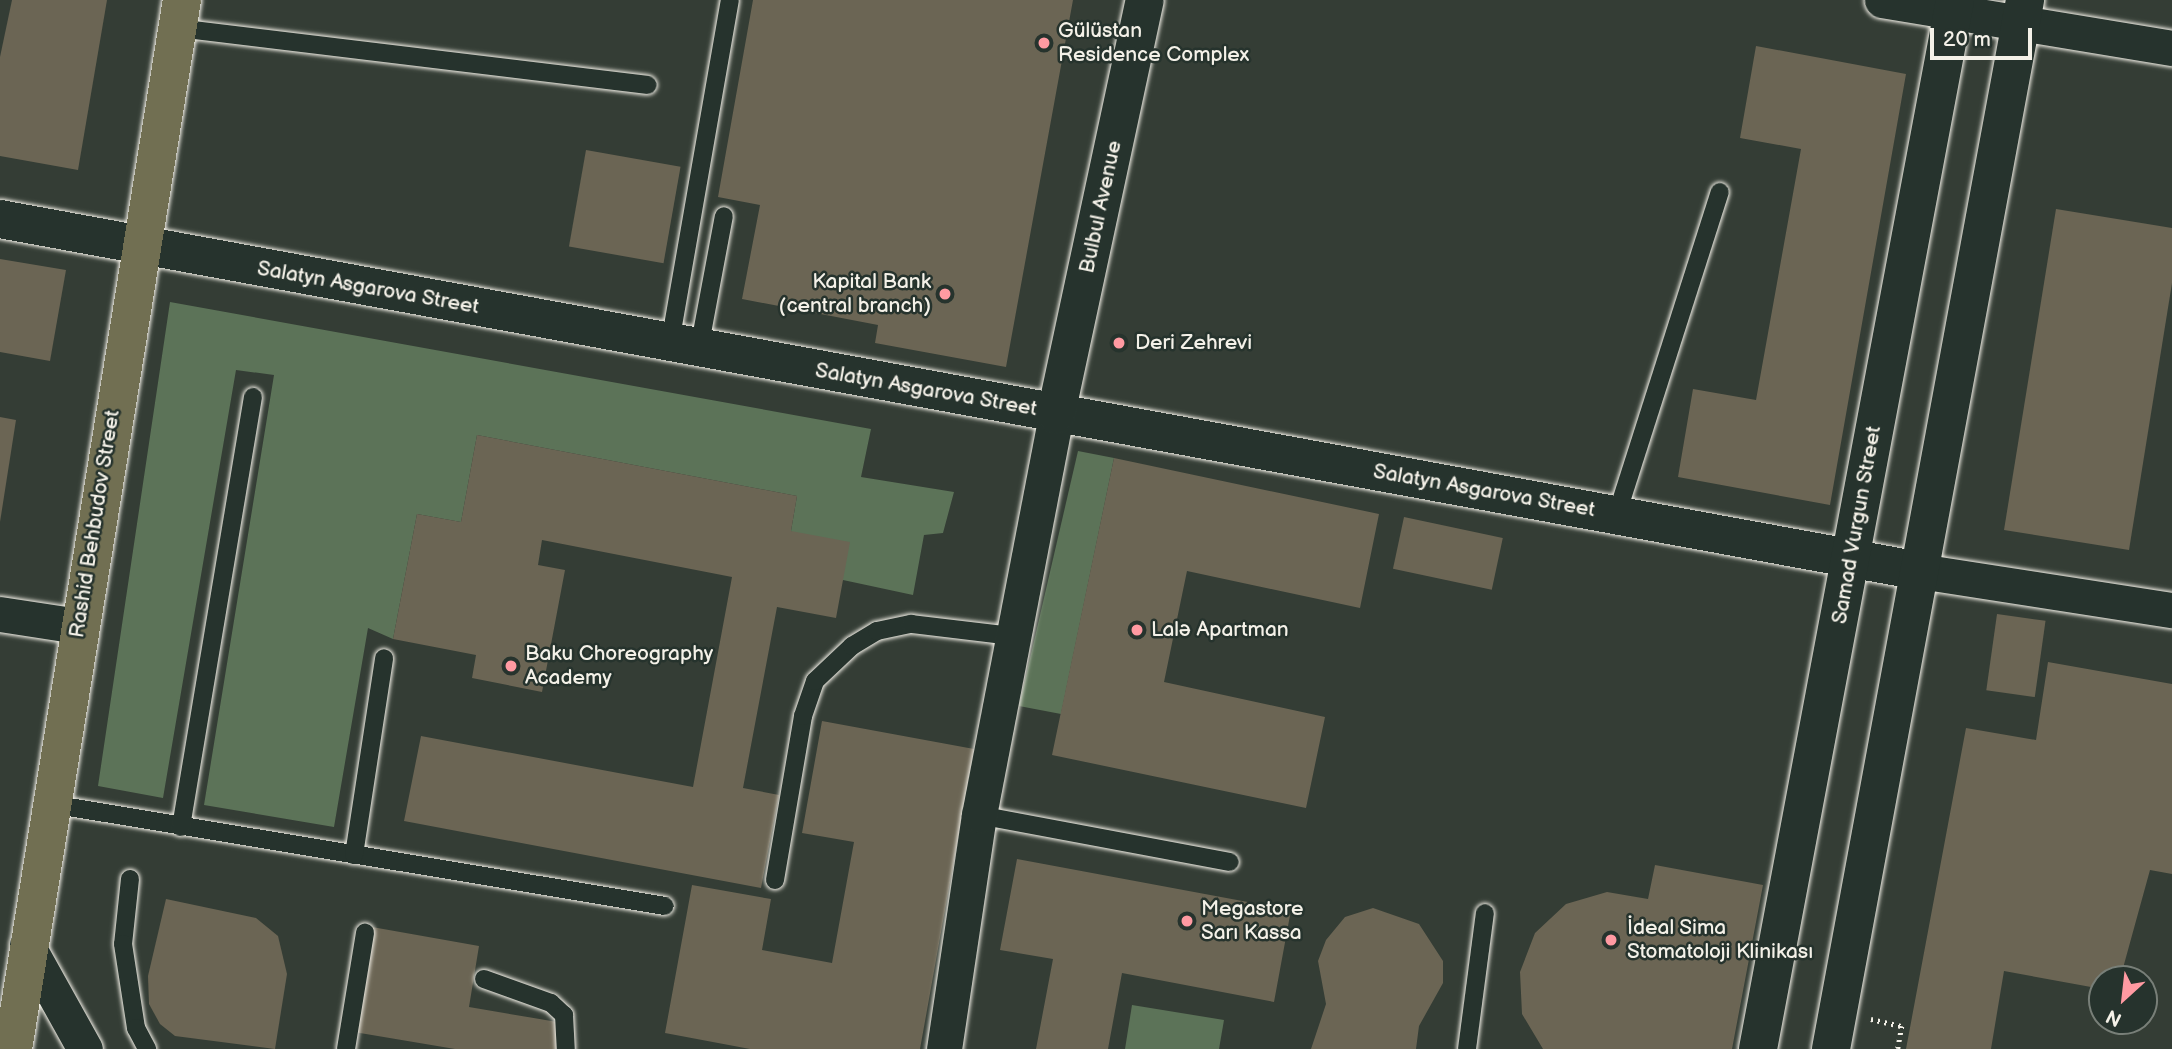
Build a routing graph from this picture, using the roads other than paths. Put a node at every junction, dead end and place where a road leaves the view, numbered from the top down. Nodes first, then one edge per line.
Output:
1 (730, 0) edge
2 (1145, 0) edge
3 (1882, 0) edge
4 (1954, 6) edge
5 (2022, 12) edge
6 (180, 14) edge
7 (2172, 48) edge
8 (648, 85) dead end
9 (1720, 192) dead end
10 (724, 216) dead end
11 (0, 219) edge
12 (139, 246) junction
13 (685, 346) junction
14 (253, 397) dead end
15 (1056, 414) junction
16 (1617, 514) junction
17 (1852, 558) junction
18 (1919, 570) junction
19 (2172, 610) edge
20 (0, 614) edge
21 (78, 626) junction
22 (1011, 636) junction
23 (384, 658) dead end
24 (51, 804) junction
25 (979, 815) junction
26 (181, 827) junction
27 (354, 855) junction
28 (1230, 862) dead end
29 (130, 879) dead end
30 (775, 880) dead end
31 (665, 906) dead end
32 (1485, 913) dead end
33 (365, 933) dead end
34 (27, 945) junction
35 (484, 979) dead end
36 (13, 1049) edge
37 (85, 1049) edge
38 (147, 1049) edge
39 (346, 1049) edge
40 (566, 1049) edge
41 (944, 1049) edge
42 (1466, 1049) edge
43 (1758, 1049) edge
44 (1832, 1049) edge

1 - 13 lane
2 - 15 main road, Bulbul Avenue
3 - 4 street
4 - 5 street
4 - 17 main road, Samad Vurgun Street
5 - 7 street
5 - 18 main road
6 - 8 lane
6 - 12 main road, Rashid Behbudov Street
9 - 16 lane
10 - 13 lane
11 - 12 main road, Salatyn Asgarova Street
12 - 13 main road, Salatyn Asgarova Street
12 - 21 main road, Rashid Behbudov Street
13 - 15 main road, Salatyn Asgarova Street
14 - 26 lane
15 - 16 main road, Salatyn Asgarova Street
15 - 22 street
16 - 17 main road, Salatyn Asgarova Street
17 - 18 main road, Salatyn Asgarova Street
17 - 43 main road, Samad Vurgun Street
18 - 19 street
18 - 44 main road
20 - 21 street
21 - 24 main road, Rashid Behbudov Street
22 - 25 street
22 - 30 lane
23 - 27 lane
24 - 26 lane
24 - 34 main road, Rashid Behbudov Street
25 - 28 lane
25 - 41 street
26 - 27 lane
27 - 31 lane
29 - 38 lane
32 - 42 lane
33 - 39 lane
34 - 36 main road, Rashid Behbudov Street
34 - 37 street
35 - 40 lane

